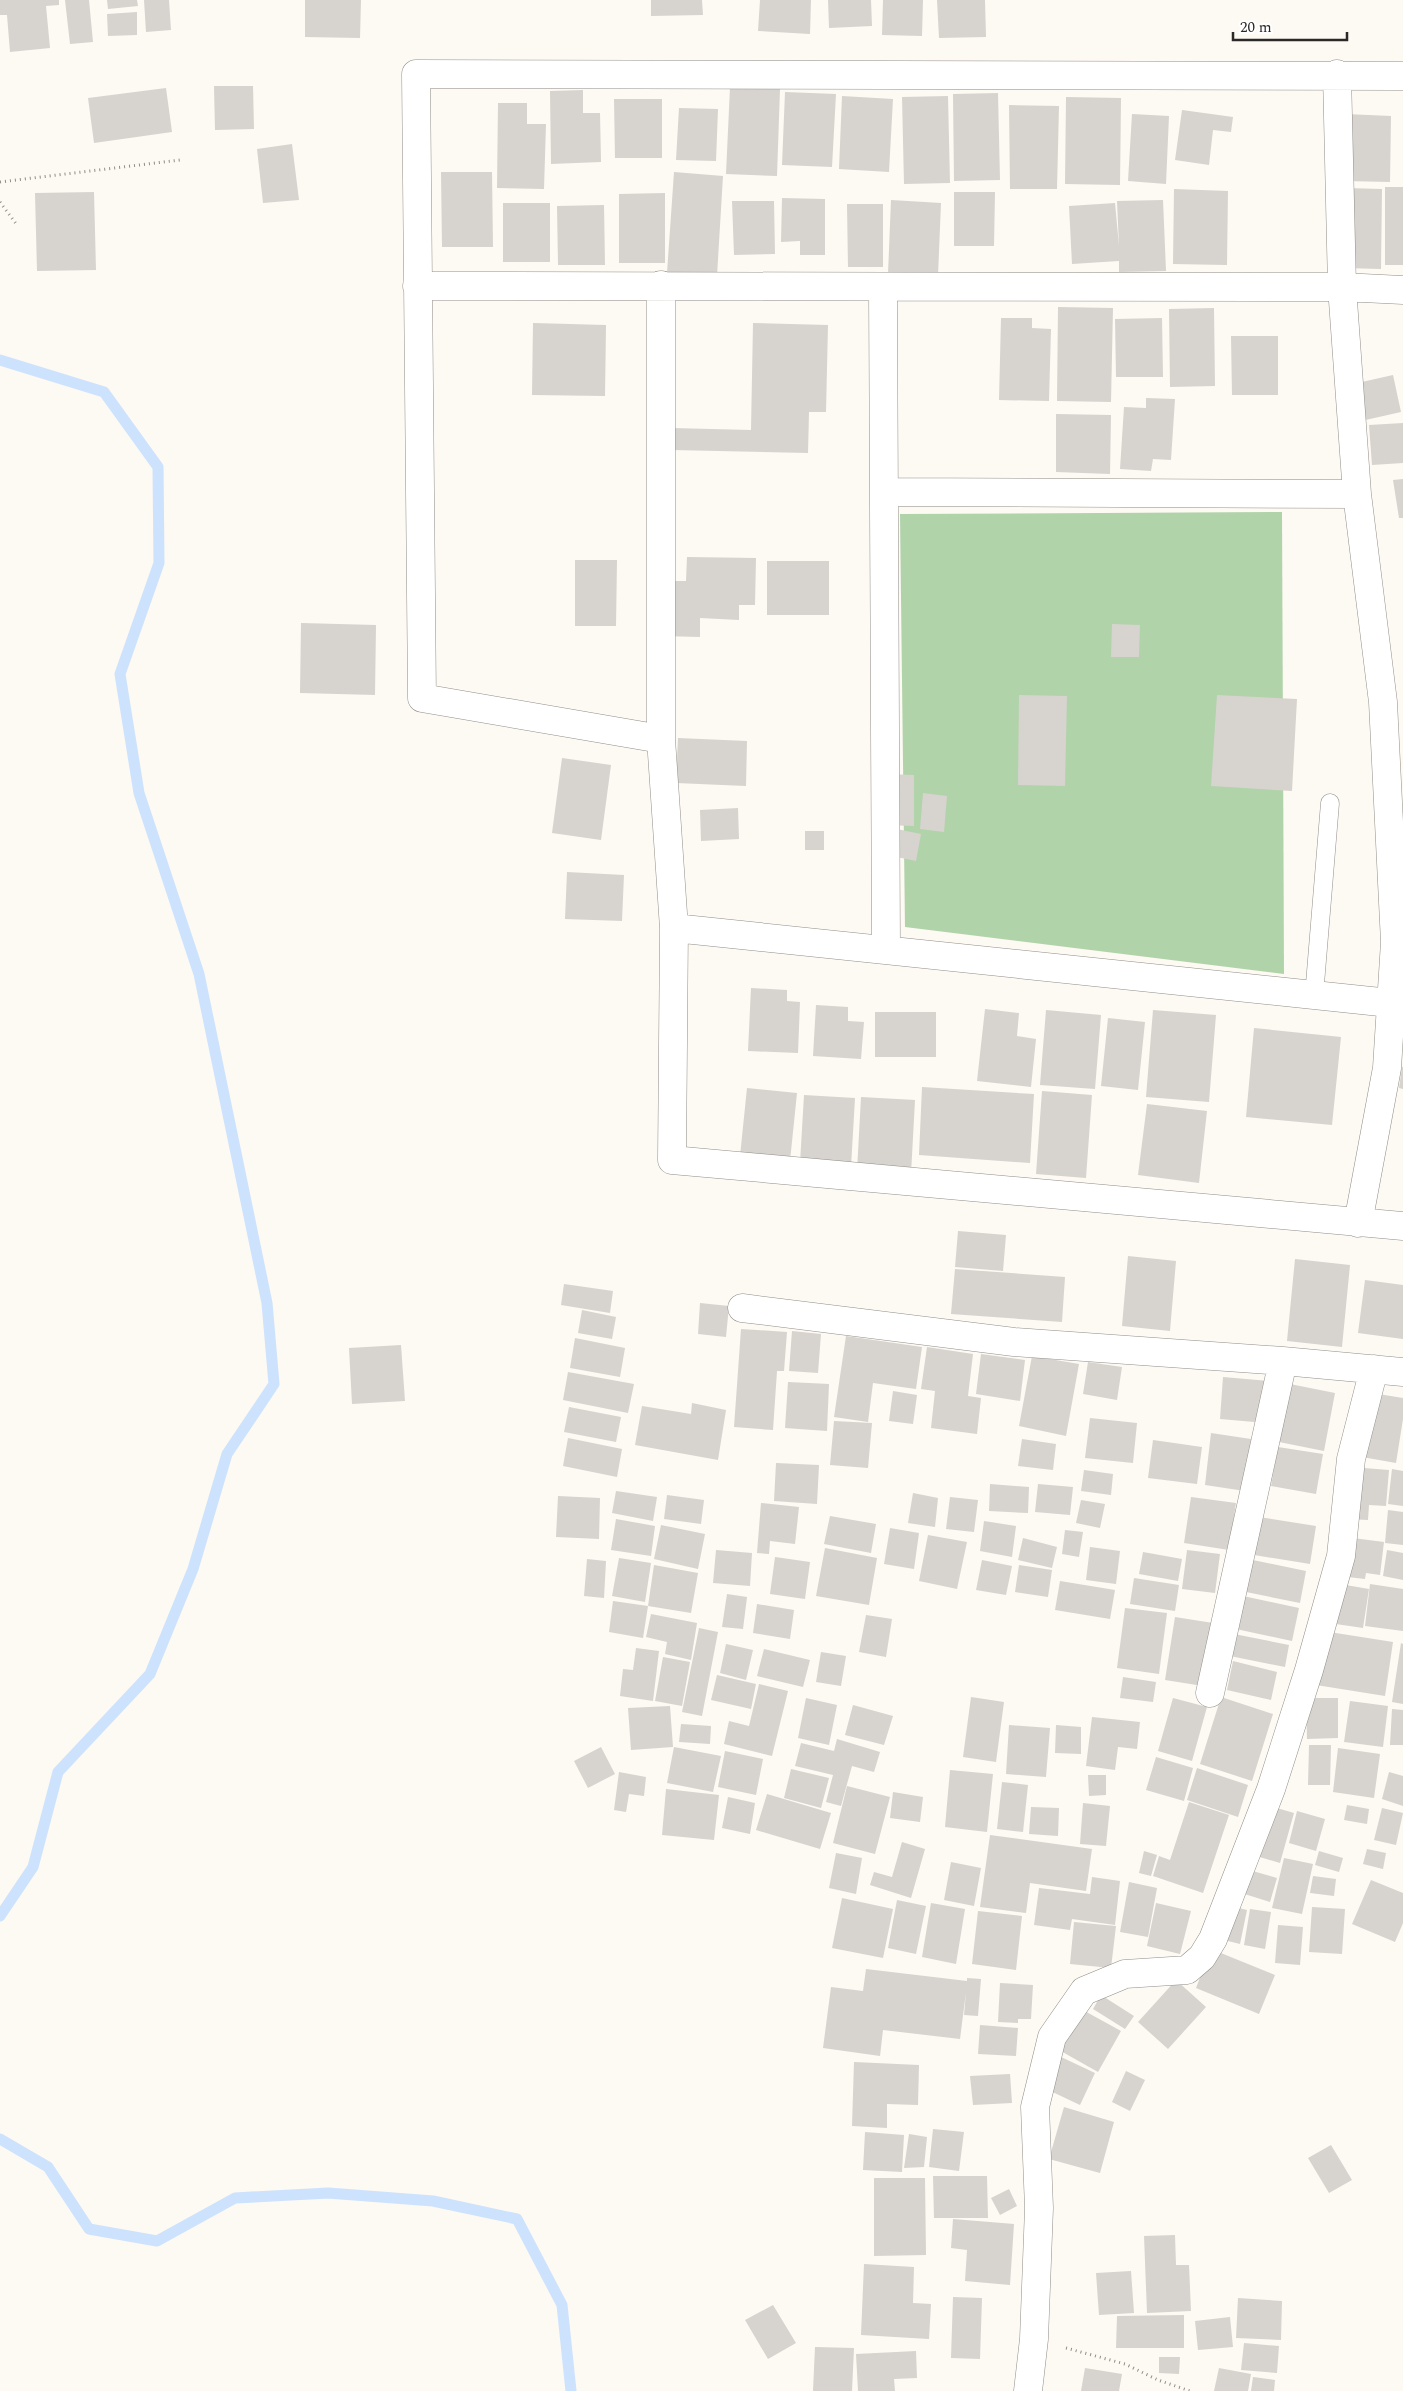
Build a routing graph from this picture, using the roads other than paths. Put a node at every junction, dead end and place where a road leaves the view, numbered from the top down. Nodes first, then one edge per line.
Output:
1 (1337, 74) junction
2 (1403, 76) edge
3 (661, 285) junction
4 (417, 286) junction
5 (1342, 287) junction
6 (883, 288) junction
7 (1403, 290) edge
8 (886, 492) junction
9 (1358, 494) junction
10 (662, 739) junction
11 (1330, 803) dead end
12 (674, 928) junction
13 (886, 948) junction
14 (1314, 996) junction
15 (1390, 1003) junction
16 (1358, 1223) junction
17 (1403, 1226) edge
18 (742, 1308) dead end
19 (1283, 1361) junction
20 (1374, 1369) junction
21 (1403, 1372) edge
22 (1210, 1693) dead end
23 (1028, 2391) edge

1 - 2 street
1 - 4 street
1 - 5 street
3 - 4 street
3 - 6 street
3 - 10 street
4 - 10 street
5 - 6 street
5 - 7 street
5 - 9 street
6 - 8 street
8 - 9 street
8 - 13 street
9 - 15 street
10 - 12 street
11 - 14 lane
12 - 13 street
12 - 16 street
13 - 14 street
14 - 15 street
15 - 16 street
16 - 17 street
18 - 19 street
19 - 20 street
19 - 22 street
20 - 21 street
20 - 23 street

